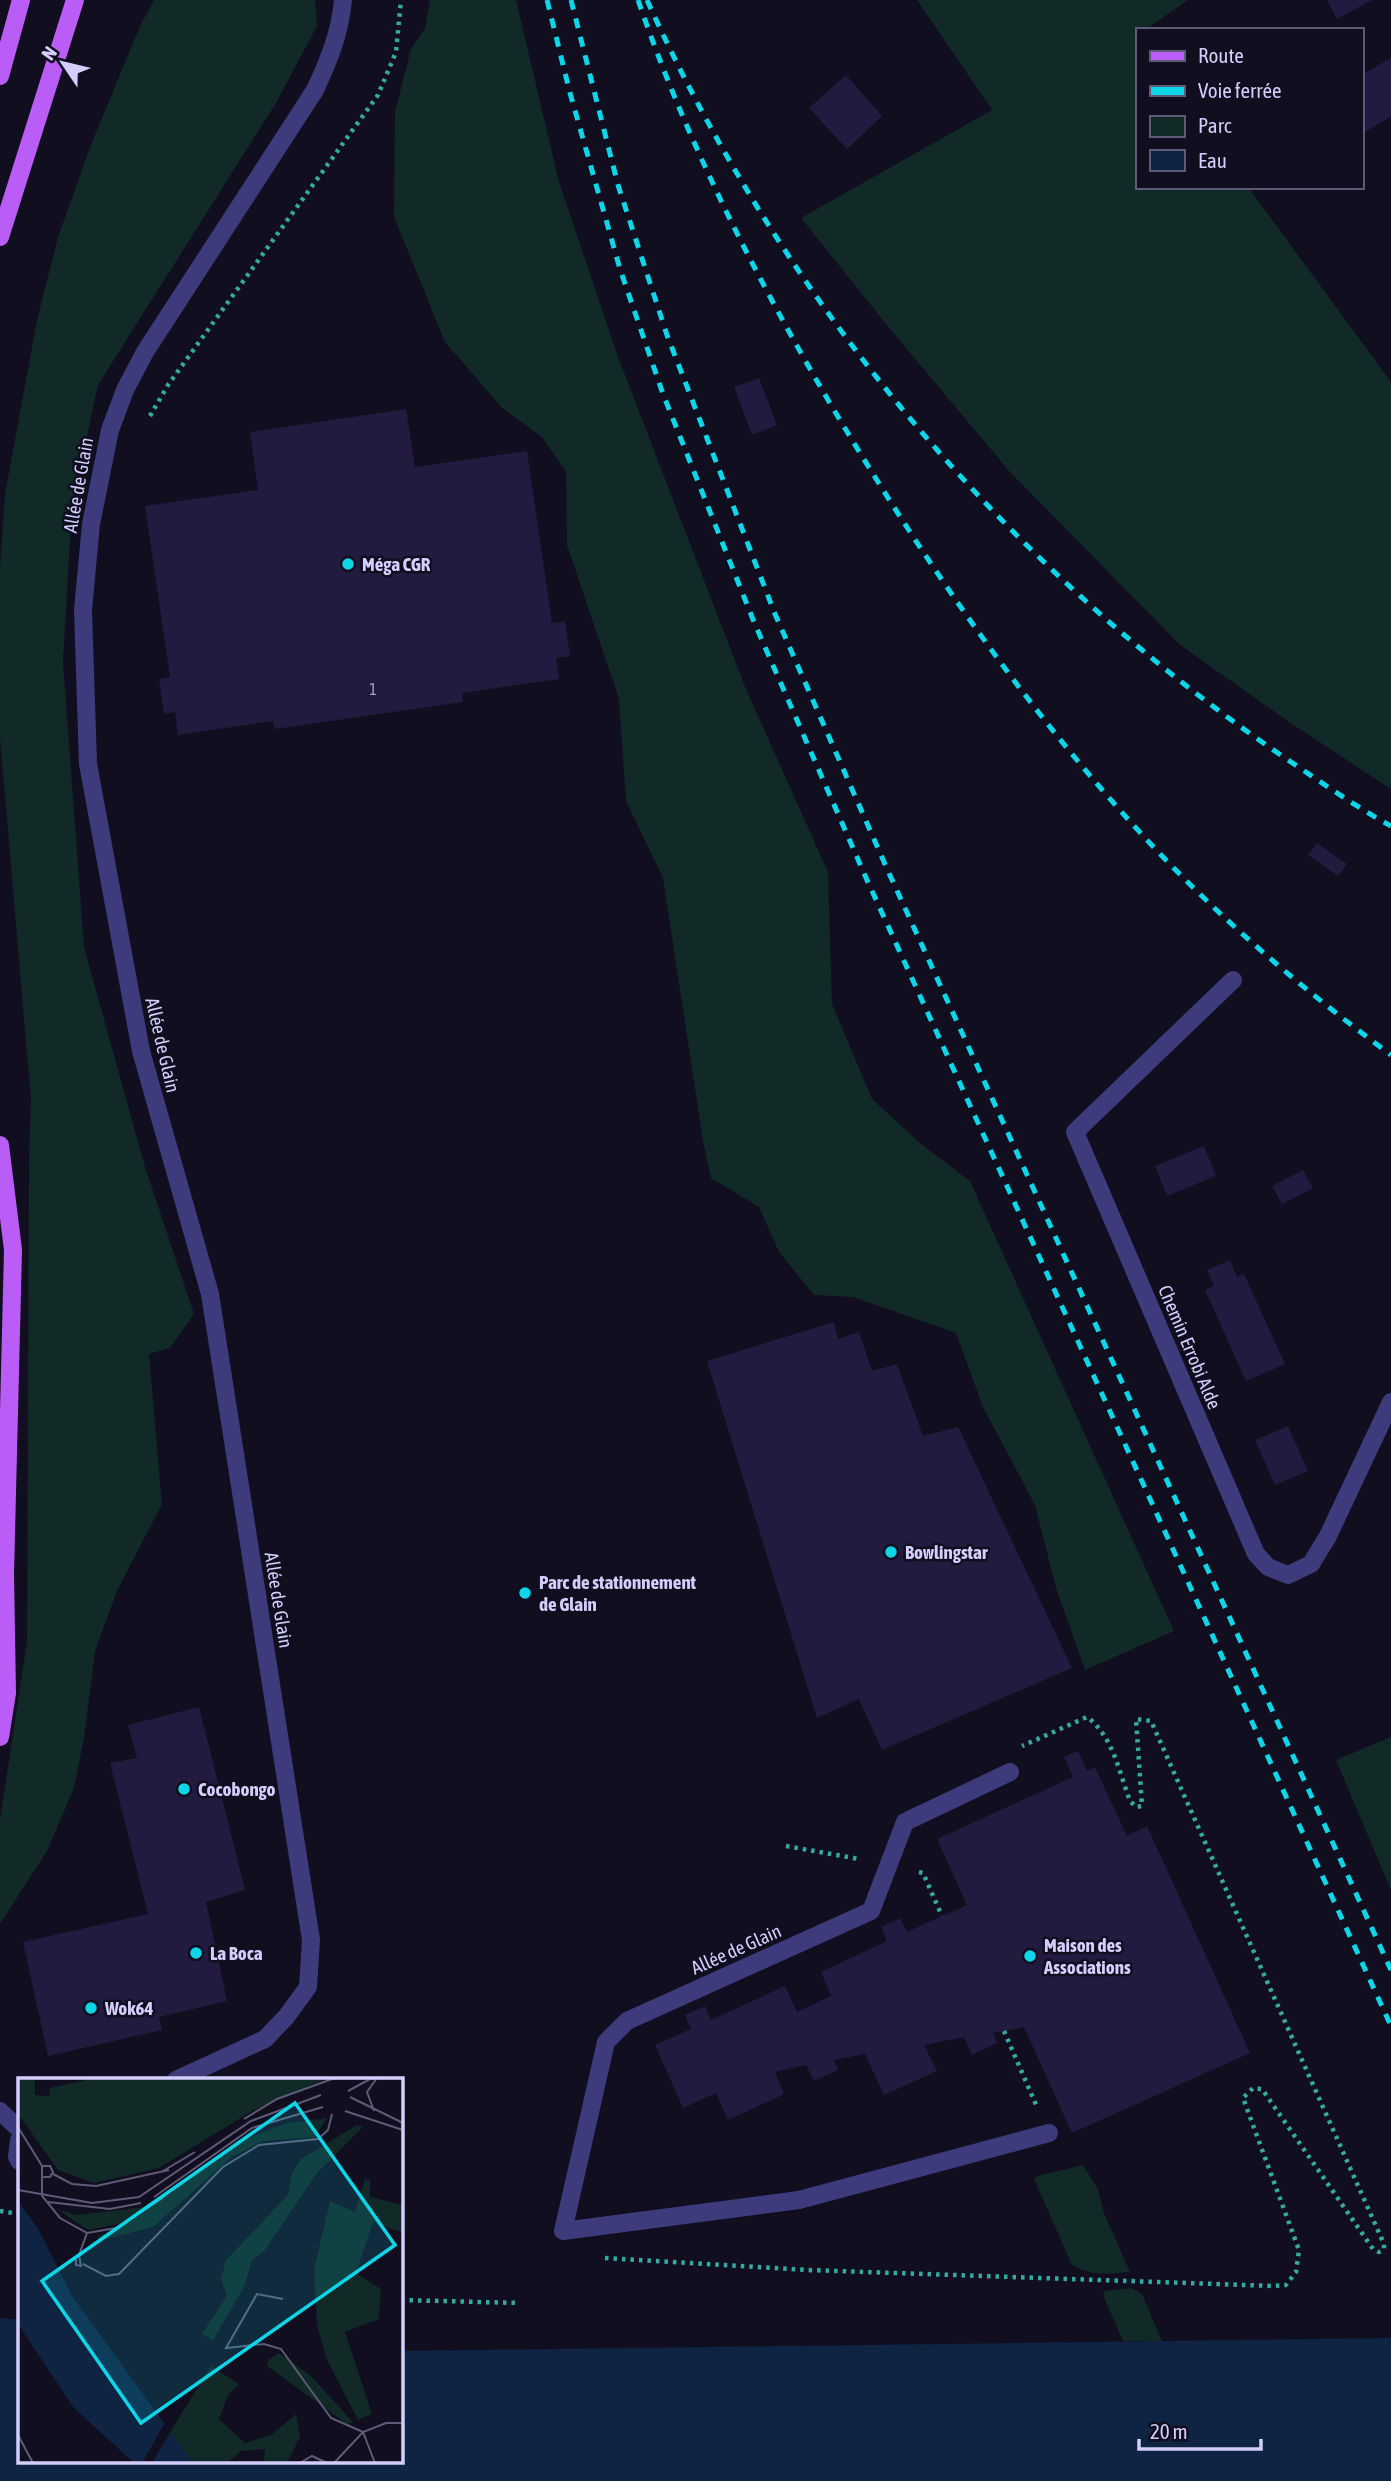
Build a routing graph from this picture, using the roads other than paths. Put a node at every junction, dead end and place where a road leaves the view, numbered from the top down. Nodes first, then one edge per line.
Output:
1 (20, 0) edge
2 (75, 0) edge
3 (343, 0) edge
4 (0, 76) edge
5 (0, 237) edge
6 (1233, 980) dead end
7 (0, 1145) edge
8 (1391, 1402) edge
9 (0, 1737) edge
10 (1010, 1772) dead end
11 (180, 2078) edge
12 (0, 2111) edge
13 (18, 2128) edge
14 (1049, 2133) road end

1 - 4 main road
2 - 5 main road
3 - 11 street, Allée de Glain
6 - 8 street, Chemin Errobi Alde
7 - 9 main road
10 - 14 street, Allée de Glain
12 - 13 street

